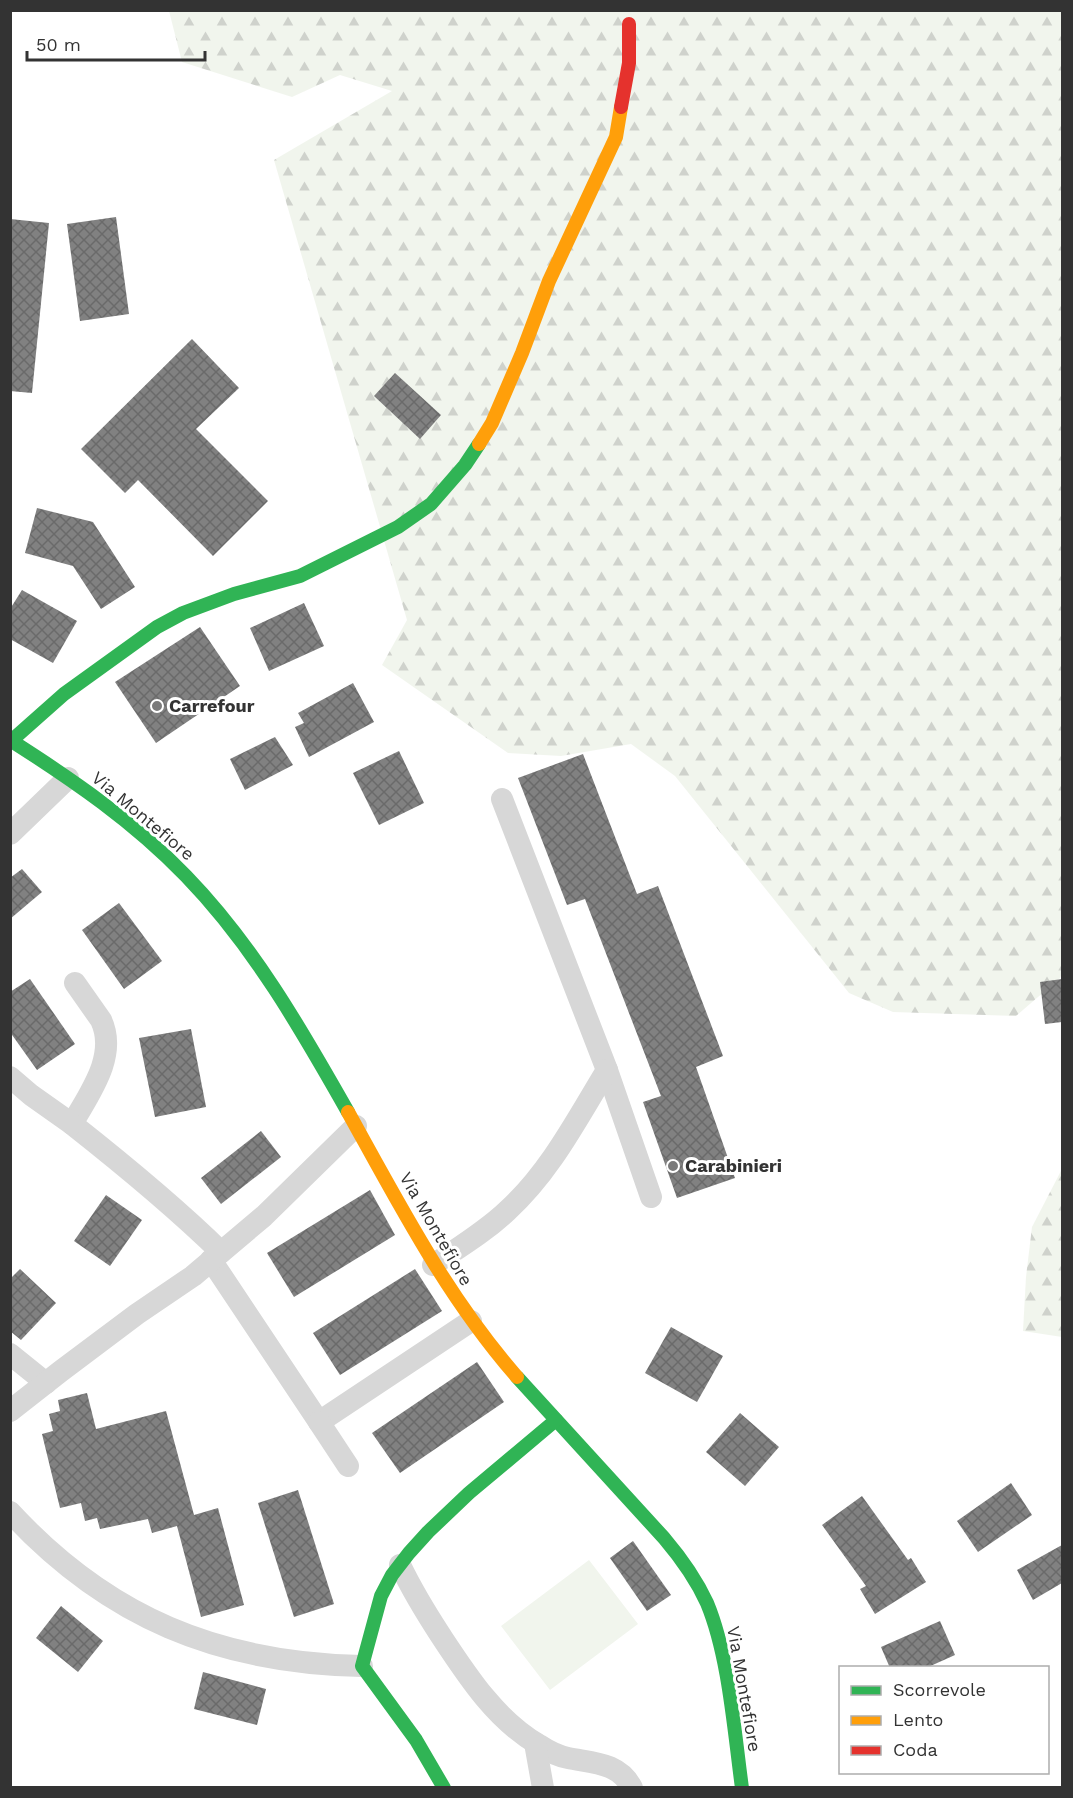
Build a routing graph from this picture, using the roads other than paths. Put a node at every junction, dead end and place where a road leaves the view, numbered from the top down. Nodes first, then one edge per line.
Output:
1 (629, 24) dead end
2 (11, 740) edge
3 (68, 778) junction
4 (502, 799) dead end
5 (10, 834) edge
6 (75, 983) dead end
7 (607, 1070) junction
8 (10, 1077) edge
9 (72, 1124) junction
10 (356, 1126) junction
11 (651, 1197) dead end
12 (216, 1256) junction
13 (433, 1265) junction
14 (471, 1321) junction
15 (10, 1354) edge
16 (46, 1383) junction
17 (10, 1411) edge
18 (556, 1420) junction
19 (319, 1422) junction
20 (348, 1466) dead end
21 (10, 1512) edge
22 (400, 1565) junction
23 (362, 1666) junction
24 (536, 1743) junction
25 (444, 1788) edge
26 (543, 1788) edge
27 (632, 1788) edge
28 (742, 1788) edge

1 - 2 street
2 - 3 street, Via Montefiore
3 - 5 street
3 - 10 street, Via Montefiore
4 - 7 street
6 - 9 street
7 - 11 street
7 - 13 street
8 - 9 street
9 - 12 street
10 - 12 street
10 - 13 street, Via Montefiore
12 - 16 street
12 - 19 street
13 - 14 street, Via Montefiore
14 - 18 street, Via Montefiore
14 - 19 street
15 - 16 street
16 - 17 street
18 - 22 street
18 - 28 street, Via Montefiore
19 - 20 street
21 - 23 street
22 - 23 street
22 - 24 street
23 - 25 street
24 - 26 street
24 - 27 street

